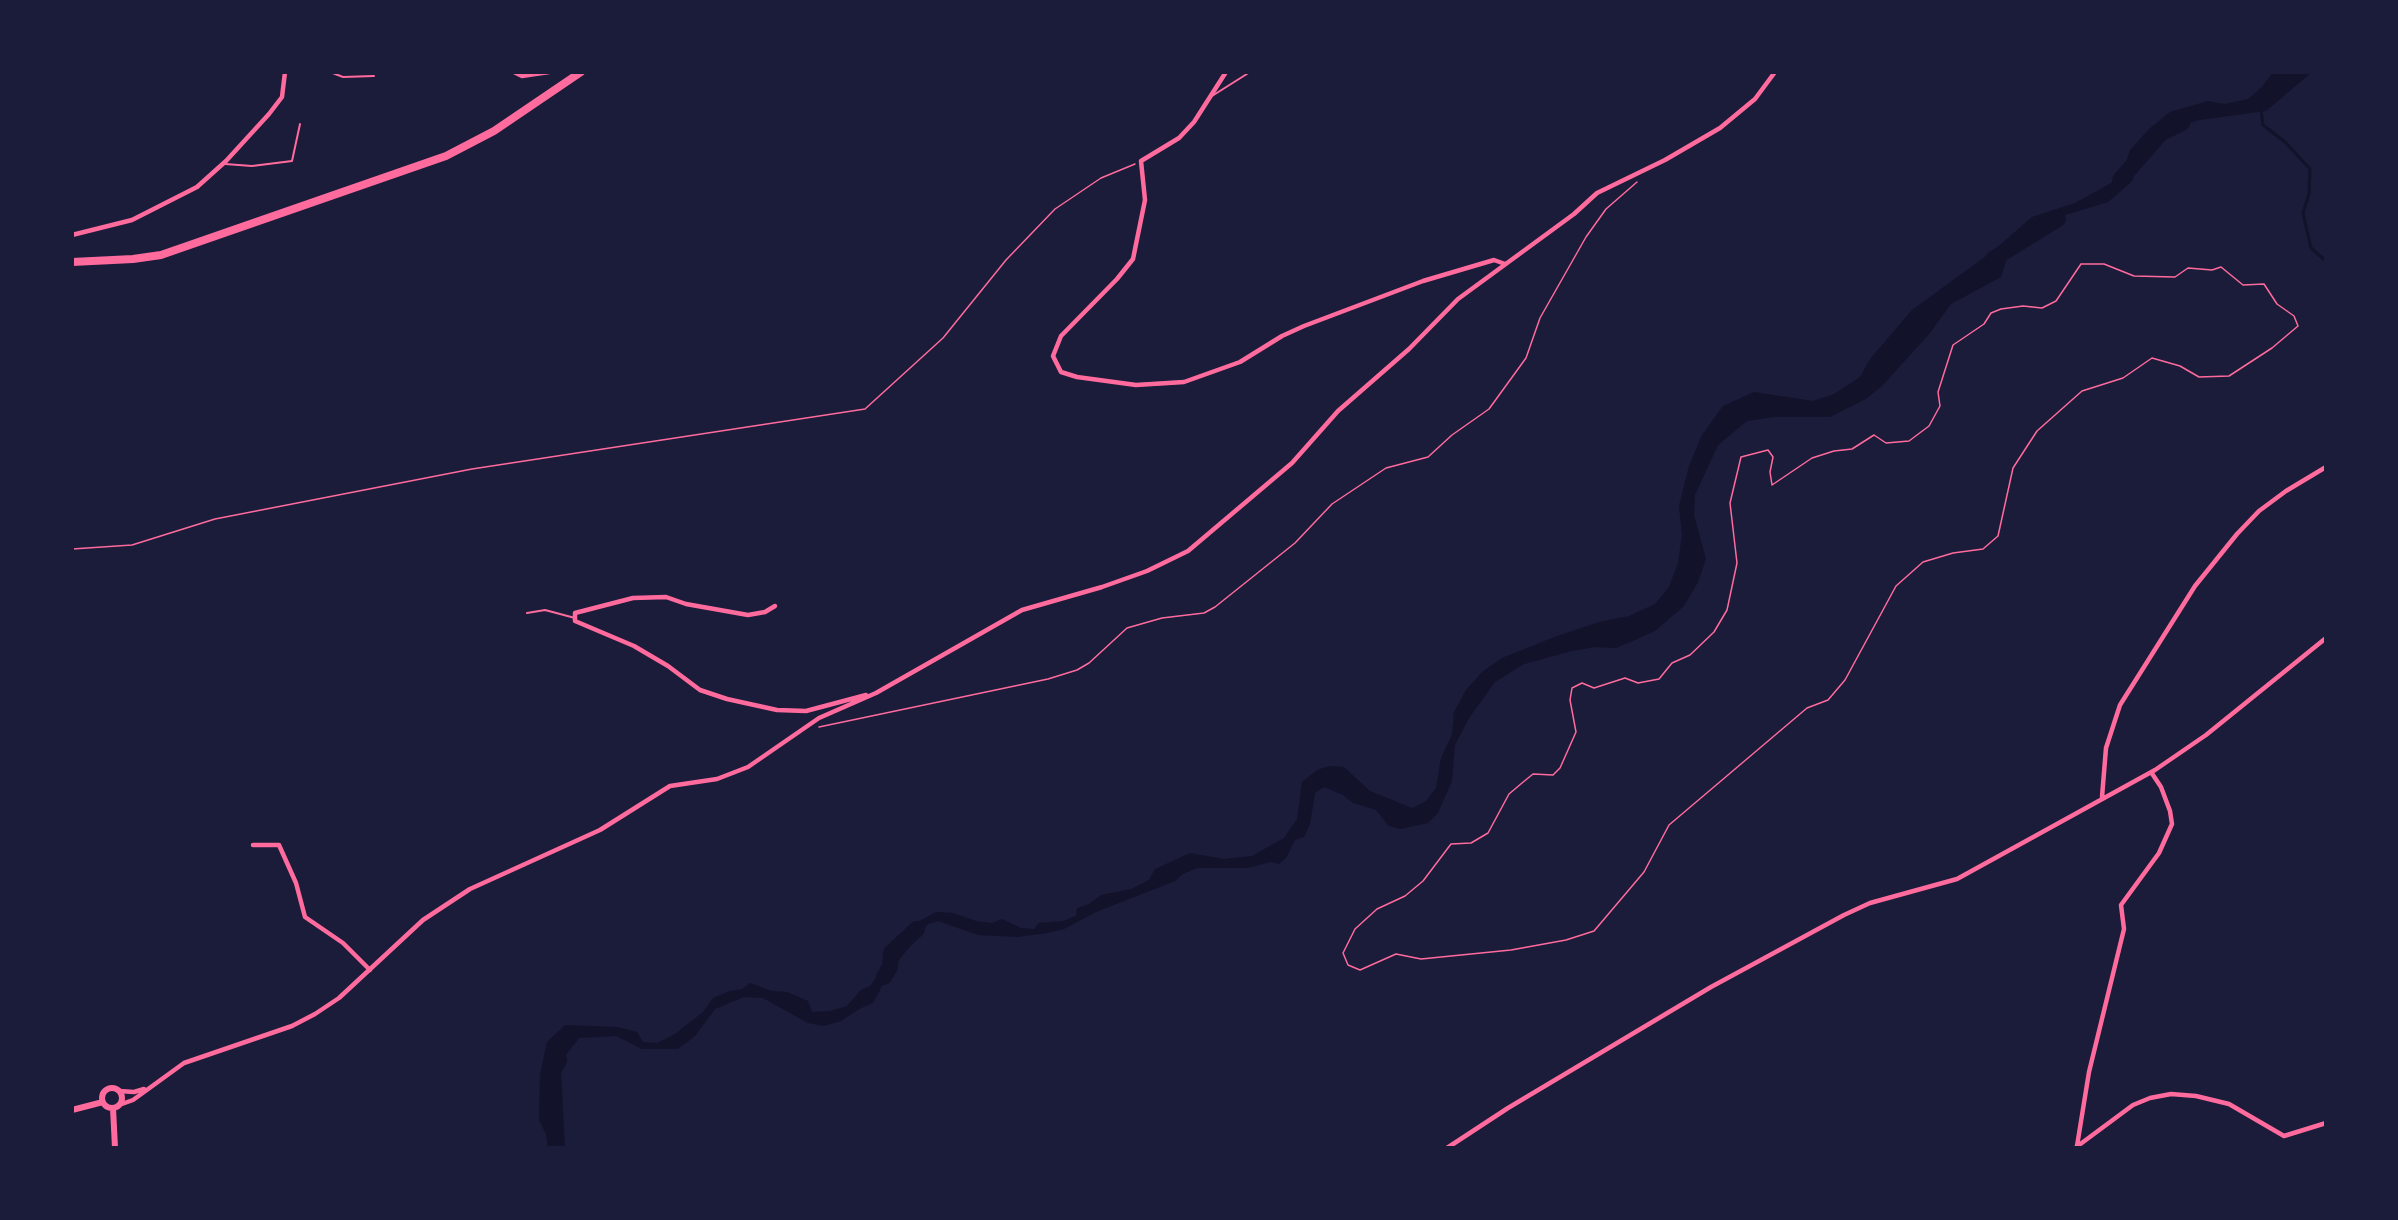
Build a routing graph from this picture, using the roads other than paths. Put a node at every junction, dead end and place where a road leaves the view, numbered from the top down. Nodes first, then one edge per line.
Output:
1 (285, 72) edge
2 (330, 72) edge
3 (514, 72) edge
4 (549, 72) edge
5 (581, 72) edge
6 (1226, 72) edge
7 (1250, 72) edge
8 (1775, 72) edge
9 (374, 76) dead end
10 (1209, 97) junction
11 (300, 124) dead end
12 (222, 164) junction
13 (72, 236) edge
14 (72, 262) edge
15 (1505, 264) junction
16 (2326, 467) edge
17 (776, 606) dead end
18 (526, 613) dead end
19 (575, 618) junction
20 (2326, 638) edge
21 (876, 693) junction
22 (2151, 772) junction
23 (2102, 797) junction
24 (253, 845) dead end
25 (370, 970) junction
26 (147, 1088) junction
27 (119, 1091) junction
28 (103, 1102) junction
29 (116, 1107) junction
30 (72, 1110) edge
31 (2326, 1123) edge
32 (2076, 1147) edge
33 (116, 1148) edge
34 (1447, 1148) edge

1 - 12 street
2 - 9 lane
3 - 4 street
5 - 14 main road
6 - 10 street
7 - 10 lane
8 - 15 street
10 - 15 street
11 - 12 lane
12 - 13 street
15 - 21 street
16 - 23 street
17 - 19 street
18 - 19 lane
19 - 21 street
20 - 22 street
21 - 25 street
22 - 23 street
22 - 32 street
23 - 34 street
24 - 25 street
25 - 26 street
26 - 27 street
26 - 29 street
27 - 28 street
27 - 29 street
28 - 29 street
28 - 30 street
29 - 33 street
31 - 32 street

